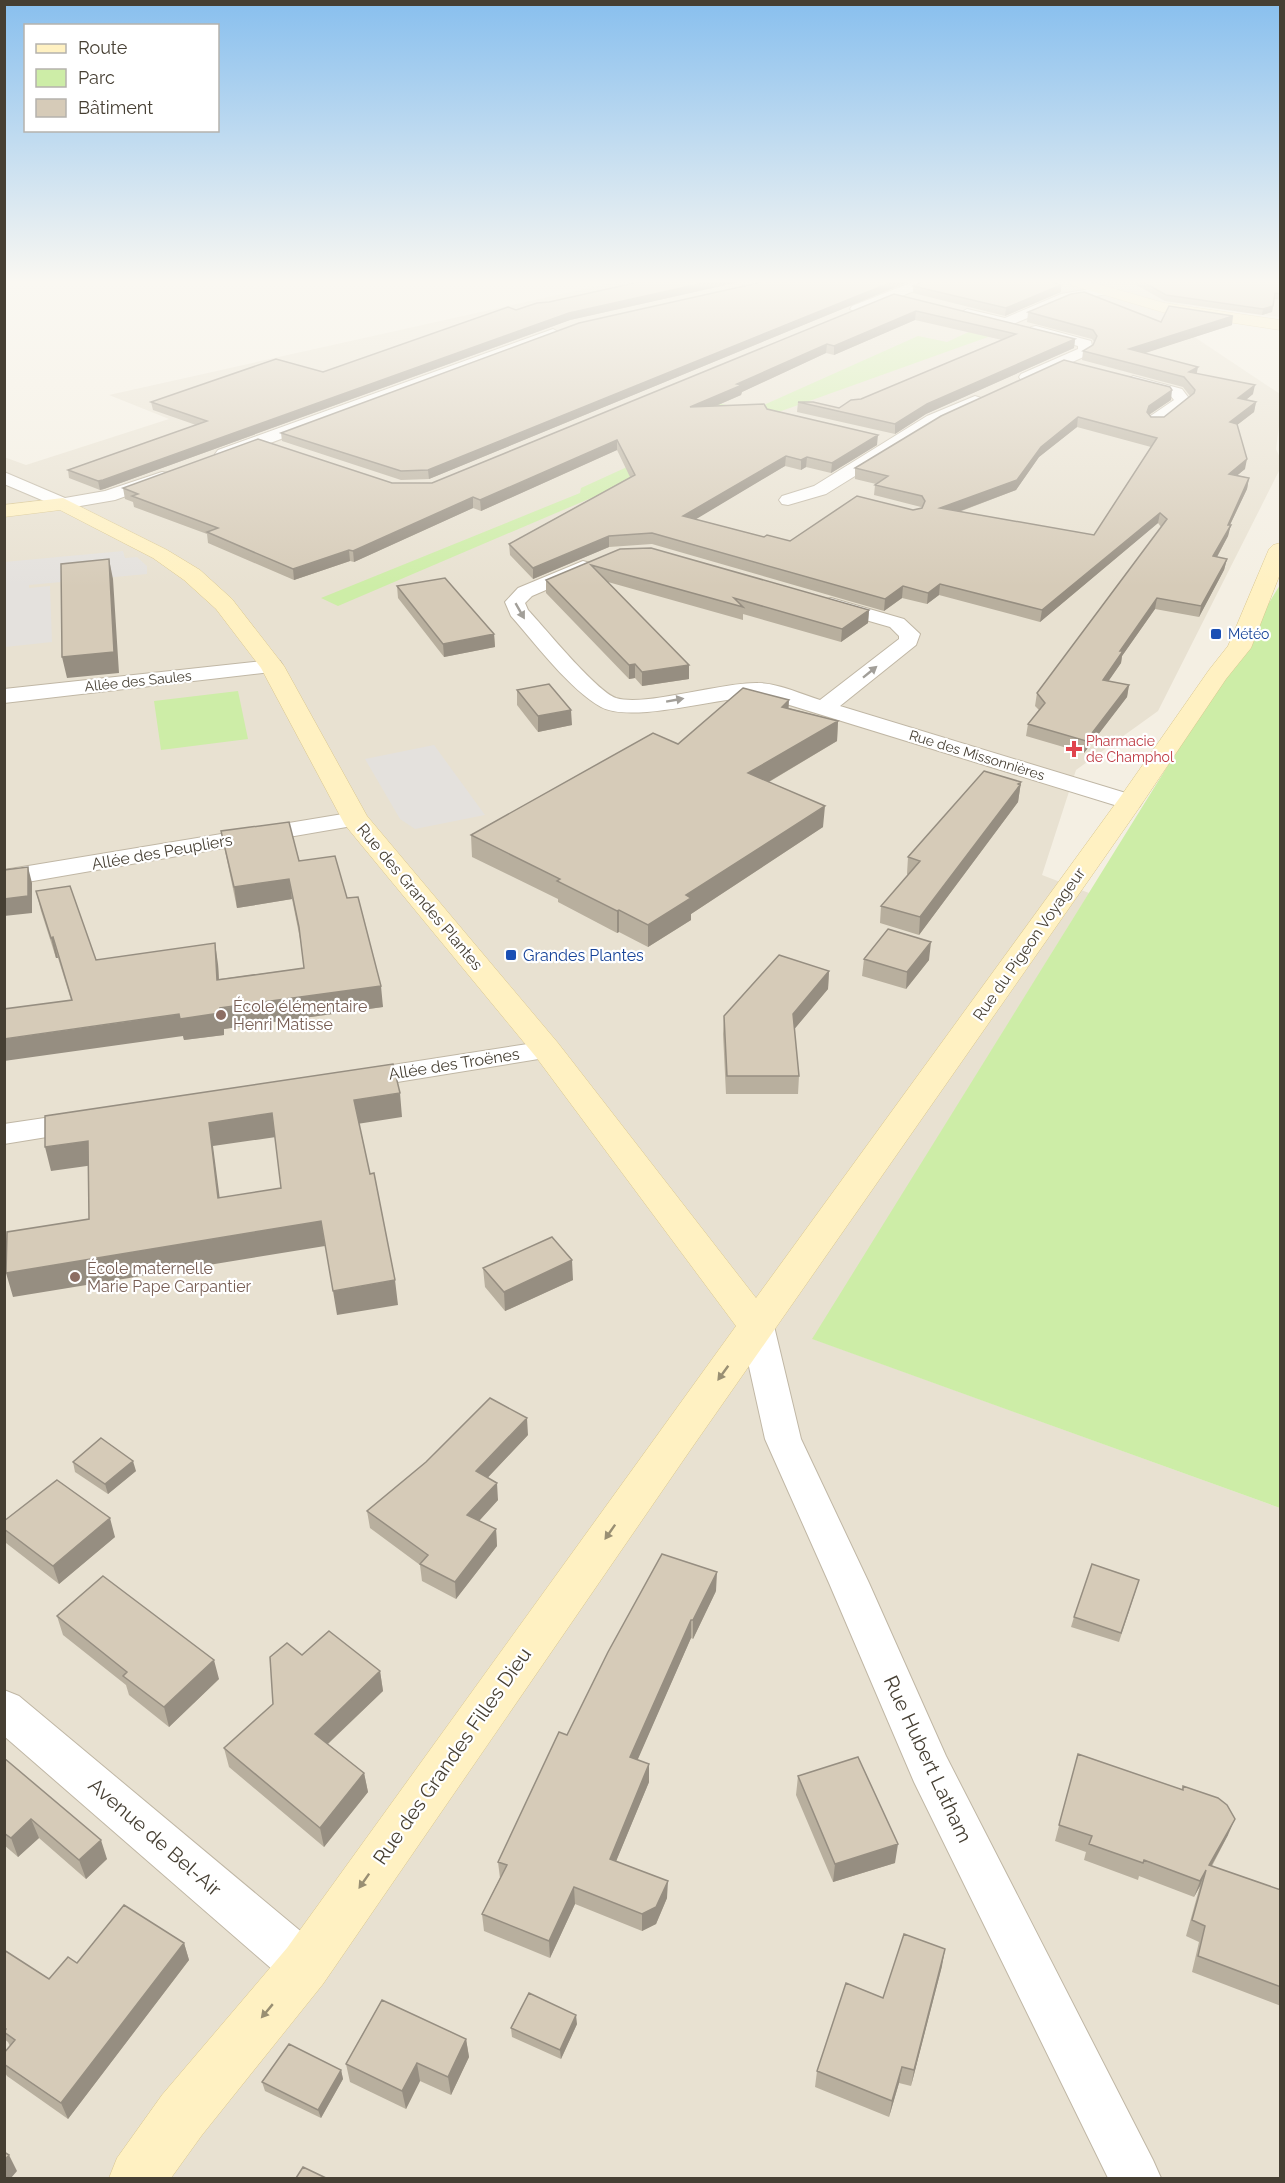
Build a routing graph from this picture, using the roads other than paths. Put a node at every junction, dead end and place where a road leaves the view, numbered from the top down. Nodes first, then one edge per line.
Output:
1 (415, 384) edge
2 (1013, 384) edge
3 (1145, 384) edge
4 (1008, 386) edge
5 (986, 396) edge
6 (1155, 421) edge
7 (875, 437) edge
8 (258, 441) junction
9 (898, 442) junction
10 (280, 448) edge
11 (205, 461) edge
12 (183, 469) edge
13 (4, 477) edge
14 (820, 490) junction
15 (843, 496) dead end
16 (788, 500) dead end
17 (63, 504) junction
18 (4, 511) edge
19 (1281, 549) edge
20 (606, 557) edge
21 (808, 597) edge
22 (272, 666) junction
23 (4, 696) edge
24 (824, 708) junction
25 (1130, 802) junction
26 (355, 819) junction
27 (4, 878) edge
28 (547, 1050) junction
29 (326, 1084) edge
30 (106, 1118) edge
31 (4, 1134) edge
32 (757, 1326) junction
33 (4, 1709) edge
34 (305, 1966) junction
35 (137, 2178) edge
36 (1135, 2178) edge

1 - 8 street
2 - 4 street
3 - 6 street
5 - 9 street
7 - 9 street
8 - 10 street
8 - 11 street
9 - 14 street
12 - 17 street
13 - 17 street
14 - 15 street
14 - 16 street
17 - 18 street
17 - 22 street, Rue des Grandes Plantes
19 - 25 street, Rue du Pigeon Voyageur
20 -> 24 street, Rue des Missonnières
24 -> 21 street
22 - 23 street, Allée des Saules
22 - 26 street, Rue des Grandes Plantes
24 - 25 street, Rue des Missonnières
25 - 32 street, Rue du Pigeon Voyageur
26 - 27 street, Allée des Peupliers
26 - 28 street, Rue des Grandes Plantes
28 - 29 street, Allée des Troënes
28 - 32 street, Rue des Grandes Plantes
30 - 31 street
32 -> 34 street, Rue des Grandes Filles Dieu
32 - 36 street, Rue Hubert Latham
33 - 34 street, Avenue de Bel-Air
34 -> 35 street, Rue des Grandes Filles Dieu

